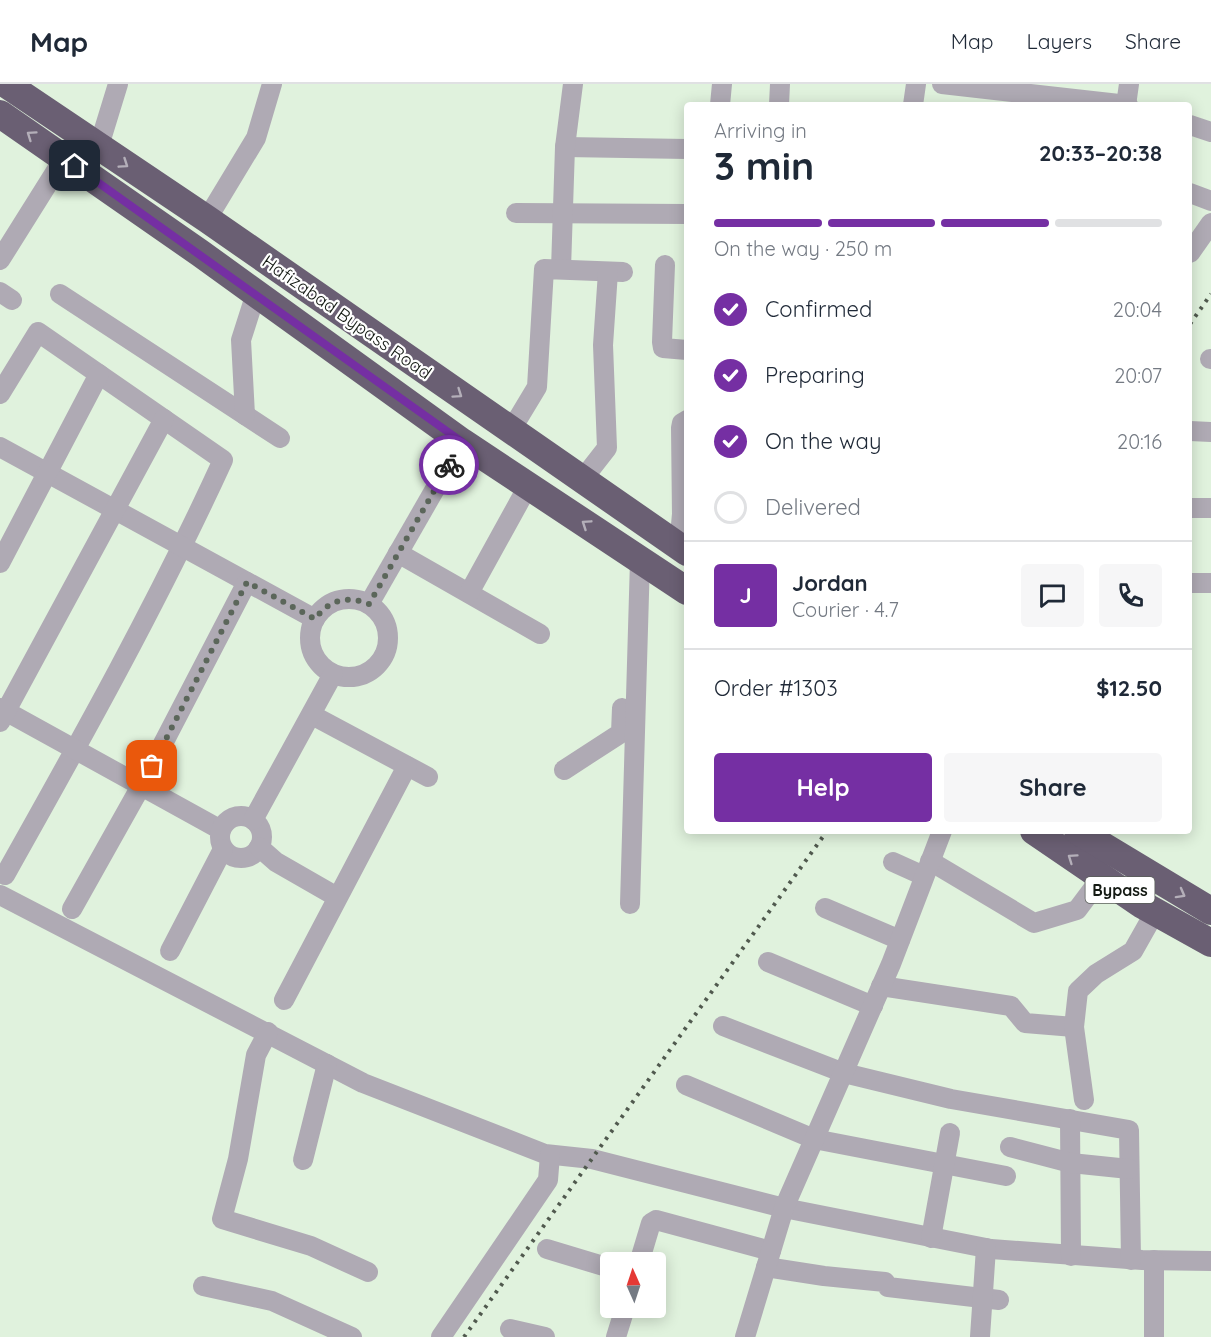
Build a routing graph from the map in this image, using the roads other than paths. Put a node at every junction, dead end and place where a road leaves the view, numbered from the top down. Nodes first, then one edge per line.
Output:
1 (6, 84) edge
2 (118, 84) edge
3 (272, 84) edge
4 (573, 84) edge
5 (722, 84) edge
6 (780, 84) edge
7 (916, 84) edge
8 (942, 84) edge
9 (1129, 84) edge
10 (1051, 101) edge
11 (720, 102) edge
12 (779, 102) edge
13 (914, 102) edge
14 (1070, 102) edge
15 (1127, 102) edge
16 (0, 114) edge
17 (1192, 126) edge
18 (1211, 132) edge
19 (99, 146) junction
20 (566, 147) junction
21 (684, 149) edge
22 (64, 158) junction
23 (1192, 194) edge
24 (1211, 201) edge
25 (516, 213) dead end
26 (563, 213) junction
27 (684, 214) edge
28 (207, 219) junction
29 (1211, 224) edge
30 (1192, 250) edge
31 (0, 260) edge
32 (665, 265) dead end
33 (561, 269) junction
34 (256, 293) junction
35 (60, 294) dead end
36 (684, 350) edge
37 (99, 375) junction
38 (0, 394) edge
39 (245, 415) junction
40 (164, 419) junction
41 (684, 422) edge
42 (511, 430) junction
43 (1192, 431) edge
44 (1211, 432) edge
45 (280, 438) dead end
46 (462, 442) junction
47 (0, 447) edge
48 (49, 474) junction
49 (582, 480) junction
50 (684, 485) edge
51 (528, 486) junction
52 (1192, 508) edge
53 (1211, 508) edge
54 (114, 509) junction
55 (183, 548) junction
56 (683, 549) edge
57 (398, 553) junction
58 (634, 556) junction
59 (0, 563) edge
60 (247, 582) junction
61 (1192, 584) edge
62 (1211, 584) edge
63 (684, 589) edge
64 (469, 594) junction
65 (369, 604) junction
66 (315, 619) junction
67 (540, 634) dead end
68 (333, 674) junction
69 (2, 714) edge
70 (312, 715) junction
71 (75, 750) junction
72 (407, 766) junction
73 (564, 770) dead end
74 (428, 777) dead end
75 (141, 786) junction
76 (253, 820) junction
77 (941, 834) edge
78 (1038, 834) edge
79 (1083, 834) edge
80 (222, 840) junction
81 (259, 847) junction
82 (893, 862) dead end
83 (927, 869) junction
84 (5, 874) dead end
85 (1101, 878) junction
86 (0, 895) edge
87 (337, 897) junction
88 (630, 904) dead end
89 (825, 908) dead end
90 (72, 909) dead end
91 (1211, 911) edge
92 (1155, 912) junction
93 (900, 940) junction
94 (1211, 943) edge
95 (170, 951) dead end
96 (768, 962) dead end
97 (881, 986) junction
98 (284, 1000) dead end
99 (873, 1006) junction
100 (723, 1026) dead end
101 (1074, 1027) junction
102 (267, 1032) junction
103 (327, 1064) junction
104 (844, 1073) junction
105 (686, 1085) dead end
106 (1084, 1100) dead end
107 (1070, 1119) junction
108 (950, 1133) dead end
109 (814, 1139) junction
110 (1010, 1147) dead end
111 (550, 1155) junction
112 (303, 1160) dead end
113 (1071, 1164) junction
114 (944, 1165) junction
115 (1130, 1169) junction
116 (1006, 1176) dead end
117 (784, 1208) junction
118 (931, 1238) junction
119 (986, 1248) junction
120 (547, 1249) dead end
121 (642, 1252) edge
122 (1071, 1256) junction
123 (769, 1259) junction
124 (1131, 1260) junction
125 (1154, 1260) junction
126 (1211, 1261) edge
127 (600, 1266) edge
128 (368, 1272) dead end
129 (203, 1286) dead end
130 (991, 1299) junction
131 (622, 1318) edge
132 (510, 1329) dead end
133 (352, 1337) edge
134 (441, 1337) edge
135 (545, 1337) edge
136 (616, 1337) edge
137 (745, 1337) edge
138 (980, 1337) edge
139 (1154, 1337) edge

1 - 19 highway, Hafizabad Bypass Road
2 - 19 street
3 - 28 street
4 - 20 street
5 - 11 street
6 - 12 street
7 - 13 street
8 - 10 street
9 - 15 street
10 - 14 street
22 -> 16 highway, Hafizabad Bypass Road
17 - 18 street
19 -> 28 highway, Hafizabad Bypass Road
20 - 21 street
20 - 26 street
22 - 31 street
22 - 34 highway, Hafizabad Bypass Road
23 - 24 street
25 - 26 street
26 - 27 street
26 - 33 street
28 -> 42 highway, Hafizabad Bypass Road
29 - 30 street
32 - 36 street
33 - 42 street
33 - 49 street
34 - 39 street
34 - 46 highway, Hafizabad Bypass Road
35 - 39 street
37 - 38 street
37 - 40 street
37 - 48 street
39 - 45 street
40 - 54 street
40 - 55 street
41 - 50 street
42 - 49 highway, Hafizabad Bypass Road
43 - 44 street
46 - 51 highway, Hafizabad Bypass Road
46 - 57 street
47 - 48 street
48 - 54 street
48 - 59 street
49 - 56 highway, Hafizabad Bypass Road
50 - 56 street
58 -> 51 highway, Hafizabad Bypass Road
51 - 64 street
52 - 53 street
54 - 55 street
54 - 69 street
55 - 60 street
55 - 71 street
57 - 64 street
57 - 65 street
58 - 63 highway, Hafizabad Bypass Road
58 - 73 street
58 - 88 street
60 - 66 street
60 - 75 street
61 - 62 street
64 - 67 street
65 - 66 street
65 - 68 street
66 - 68 street
68 - 70 street
69 - 71 street
70 - 72 street
70 - 76 street
71 - 75 street
71 - 84 street
72 - 74 street
72 - 87 street
75 - 80 street
75 - 90 street
76 - 80 street
76 - 81 street
77 - 83 street
85 -> 78 highway, Bypass
79 -> 91 highway, Bypass
80 - 81 street
80 - 95 street
81 - 87 street
82 - 83 street
83 - 85 street
83 - 93 street
85 - 92 highway, Bypass
86 - 102 street
87 - 98 street
89 - 93 street
92 - 94 highway, Bypass
92 - 101 street
93 - 97 street
96 - 99 street
97 - 99 street
97 - 101 street
99 - 104 street
100 - 104 street
101 - 106 street
102 - 103 street
102 - 128 street
103 - 111 street
103 - 112 street
104 - 107 street
104 - 109 street
105 - 109 street
107 - 113 street
107 - 115 street
108 - 114 street
109 - 114 street
109 - 117 street
110 - 113 street
111 - 117 street
111 - 134 street
113 - 115 street
113 - 122 street
114 - 116 street
114 - 118 street
115 - 124 street
117 - 118 street
117 - 123 street
118 - 119 street
119 - 122 street
119 - 130 street
120 - 127 street
121 - 123 street
122 - 124 street
123 - 130 street
123 - 137 street
124 - 125 street
125 - 126 street
125 - 139 street
129 - 133 street
130 - 138 street
131 - 136 street
132 - 135 street

